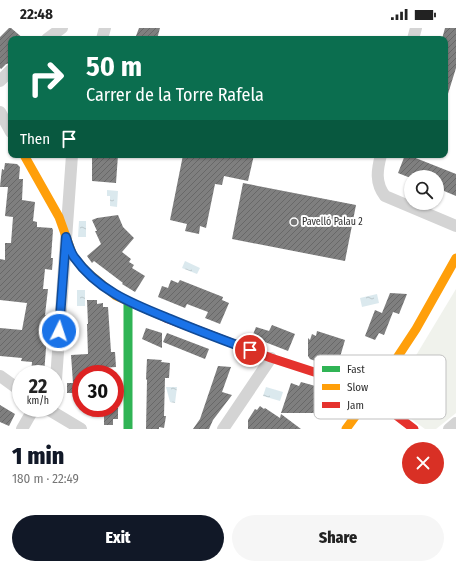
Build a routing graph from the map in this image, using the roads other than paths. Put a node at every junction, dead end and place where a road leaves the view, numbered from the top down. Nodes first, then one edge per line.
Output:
1 (62, 28) edge
2 (51, 36) edge
3 (8, 73) edge
4 (0, 81) edge
5 (0, 112) edge
6 (8, 127) edge
7 (26, 158) edge
8 (72, 158) edge
9 (380, 158) edge
10 (456, 226) edge
11 (66, 237) junction
12 (456, 258) edge
13 (128, 302) junction
14 (399, 355) edge
15 (271, 358) junction
16 (57, 365) edge
17 (314, 372) edge
18 (0, 376) edge
19 (12, 385) edge
20 (29, 417) edge
21 (62, 417) edge
22 (354, 419) edge
23 (401, 419) edge
24 (456, 423) edge
25 (22, 429) edge
26 (81, 429) edge
27 (128, 429) edge
28 (222, 429) edge
29 (346, 429) edge
30 (414, 429) edge
31 (449, 429) edge

1 - 2 street
3 - 4 street
5 - 6 street
7 - 11 street
8 - 11 street
9 - 10 street
11 - 13 street
11 - 16 street
12 - 14 street
13 - 15 street
13 - 27 street
15 - 17 street
15 - 28 street
18 - 19 street
20 - 25 street
21 - 26 street
22 - 29 street
23 - 30 street
24 - 31 street

